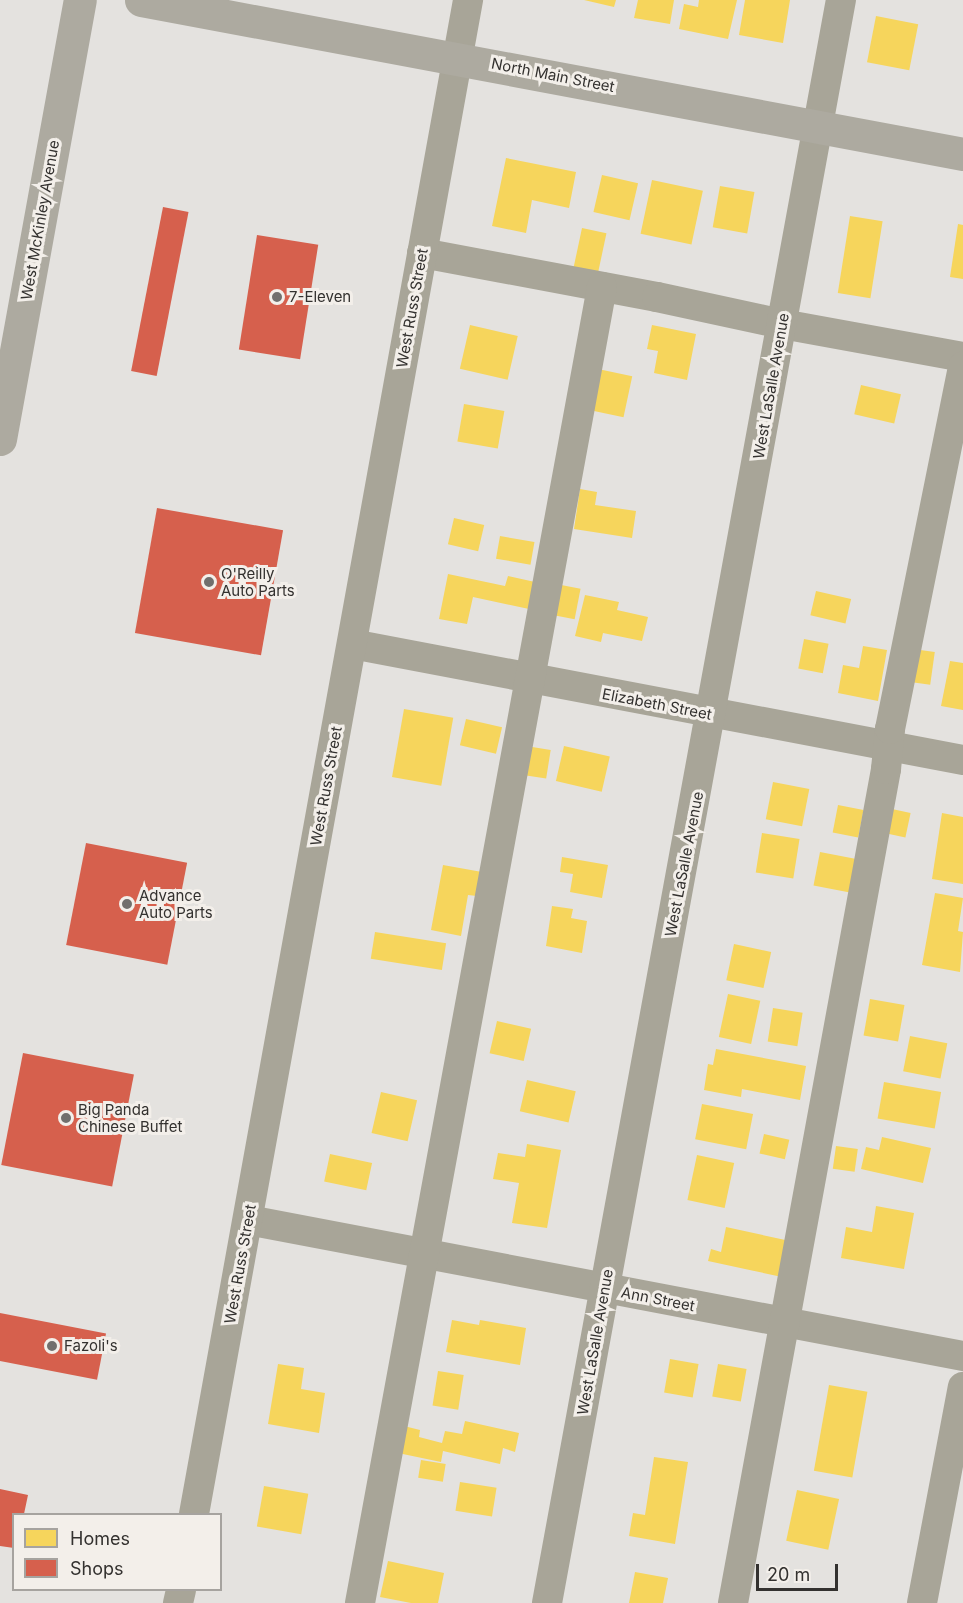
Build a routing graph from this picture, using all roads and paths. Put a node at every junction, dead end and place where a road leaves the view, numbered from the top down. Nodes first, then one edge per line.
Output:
1 (80, 0) edge
2 (141, 0) edge
3 (468, 0) edge
4 (841, 0) edge
5 (457, 57) junction
6 (819, 126) junction
7 (963, 154) edge
8 (422, 253) junction
9 (602, 286) junction
10 (782, 324) junction
11 (963, 357) edge
12 (963, 366) edge
13 (0, 439) edge
14 (352, 644) junction
15 (530, 679) junction
16 (712, 714) junction
17 (888, 747) junction
18 (963, 760) edge
19 (248, 1220) junction
20 (426, 1253) junction
21 (605, 1288) junction
22 (786, 1324) junction
23 (963, 1356) edge
24 (963, 1387) edge
25 (194, 1513) edge
26 (360, 1603) edge
27 (547, 1603) edge
28 (733, 1603) edge
29 (922, 1603) edge

1 - 13 main road, West McKinley Avenue
2 - 5 main road, North Main Street
3 - 5 street, West Russ Street
4 - 6 street, West LaSalle Avenue
5 - 6 main road, North Main Street
5 - 8 street, West Russ Street
6 - 7 main road, North Main Street
6 - 10 street, West LaSalle Avenue
8 - 9 street
8 - 14 street, West Russ Street
9 - 10 street
9 - 15 street
10 - 11 street
10 - 16 street, West LaSalle Avenue
12 - 17 street
14 - 15 street, Elizabeth Street
14 - 19 street, West Russ Street
15 - 16 street, Elizabeth Street
15 - 20 street
16 - 17 street, Elizabeth Street
16 - 21 street, West LaSalle Avenue
17 - 18 street, Elizabeth Street
17 - 22 street
19 - 20 street, Ann Street
19 - 25 street, West Russ Street
20 - 21 street, Ann Street
20 - 26 street
21 - 22 street, Ann Street
21 - 27 street, West LaSalle Avenue
22 - 23 street, Ann Street
22 - 28 street
24 - 29 street

